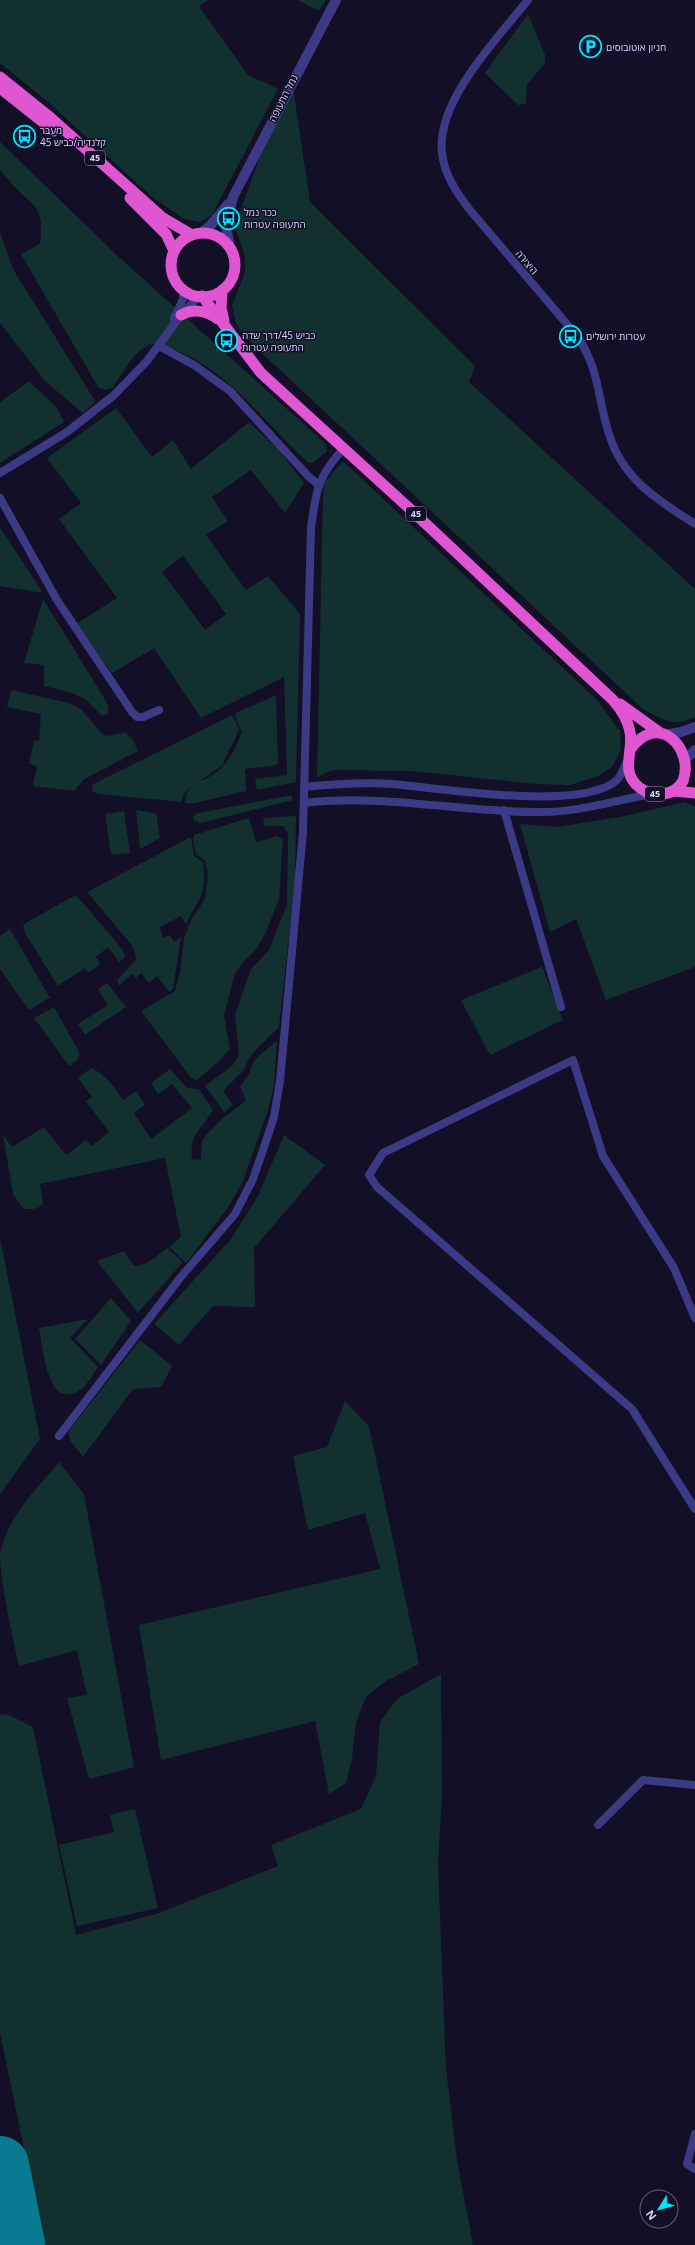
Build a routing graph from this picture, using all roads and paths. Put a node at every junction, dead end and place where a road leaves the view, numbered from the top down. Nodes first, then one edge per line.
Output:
1 (336, 0) edge
2 (528, 0) edge
3 (0, 76) edge
4 (0, 88) edge
5 (233, 198) junction
6 (196, 234) junction
7 (230, 248) junction
8 (174, 251) junction
9 (183, 289) junction
10 (222, 290) junction
11 (201, 296) junction
12 (181, 315) junction
13 (225, 324) junction
14 (169, 330) junction
15 (159, 346) junction
16 (344, 448) junction
17 (0, 473) edge
18 (318, 484) junction
19 (0, 498) edge
20 (695, 524) edge
21 (602, 689) junction
22 (158, 710) dead end
23 (695, 727) edge
24 (664, 733) junction
25 (629, 755) junction
26 (692, 760) edge
27 (304, 787) junction
28 (673, 790) junction
29 (695, 793) edge
30 (652, 794) junction
31 (304, 803) junction
32 (504, 810) junction
33 (561, 1007) dead end
34 (695, 1318) edge
35 (58, 1436) dead end
36 (695, 1509) edge
37 (695, 1785) edge
38 (598, 1825) dead end
39 (695, 2134) edge
40 (695, 2169) edge

1 - 5 street, נמל התעופה
2 - 20 street, היצירה
3 - 6 highway, 45
4 - 8 highway, 45
5 - 6 street, נמל התעופה
5 - 7 street, נמל התעופה
6 - 7 highway, 45
6 - 8 highway
7 - 10 highway
8 - 9 highway
9 - 11 highway, 45
9 - 14 street
10 - 11 highway
10 - 13 highway, 45
11 - 12 street
11 - 13 highway, 45
12 - 13 highway
12 - 14 street
13 - 16 highway, 45
14 - 15 street
15 - 17 street
15 - 18 street
16 - 18 street
16 - 21 highway, 45
18 - 27 street
19 - 22 street
21 - 24 highway, 45
21 - 25 highway, 45
23 - 24 street
24 - 25 highway
24 - 26 highway, 45
25 - 27 street
25 - 30 highway, 45
26 - 28 highway, 45
27 - 31 street
28 - 29 highway, 45
28 - 30 highway, 45
30 - 32 street
31 - 32 street
31 - 35 street
32 - 33 street
34 - 36 street
37 - 38 street
39 - 40 street

